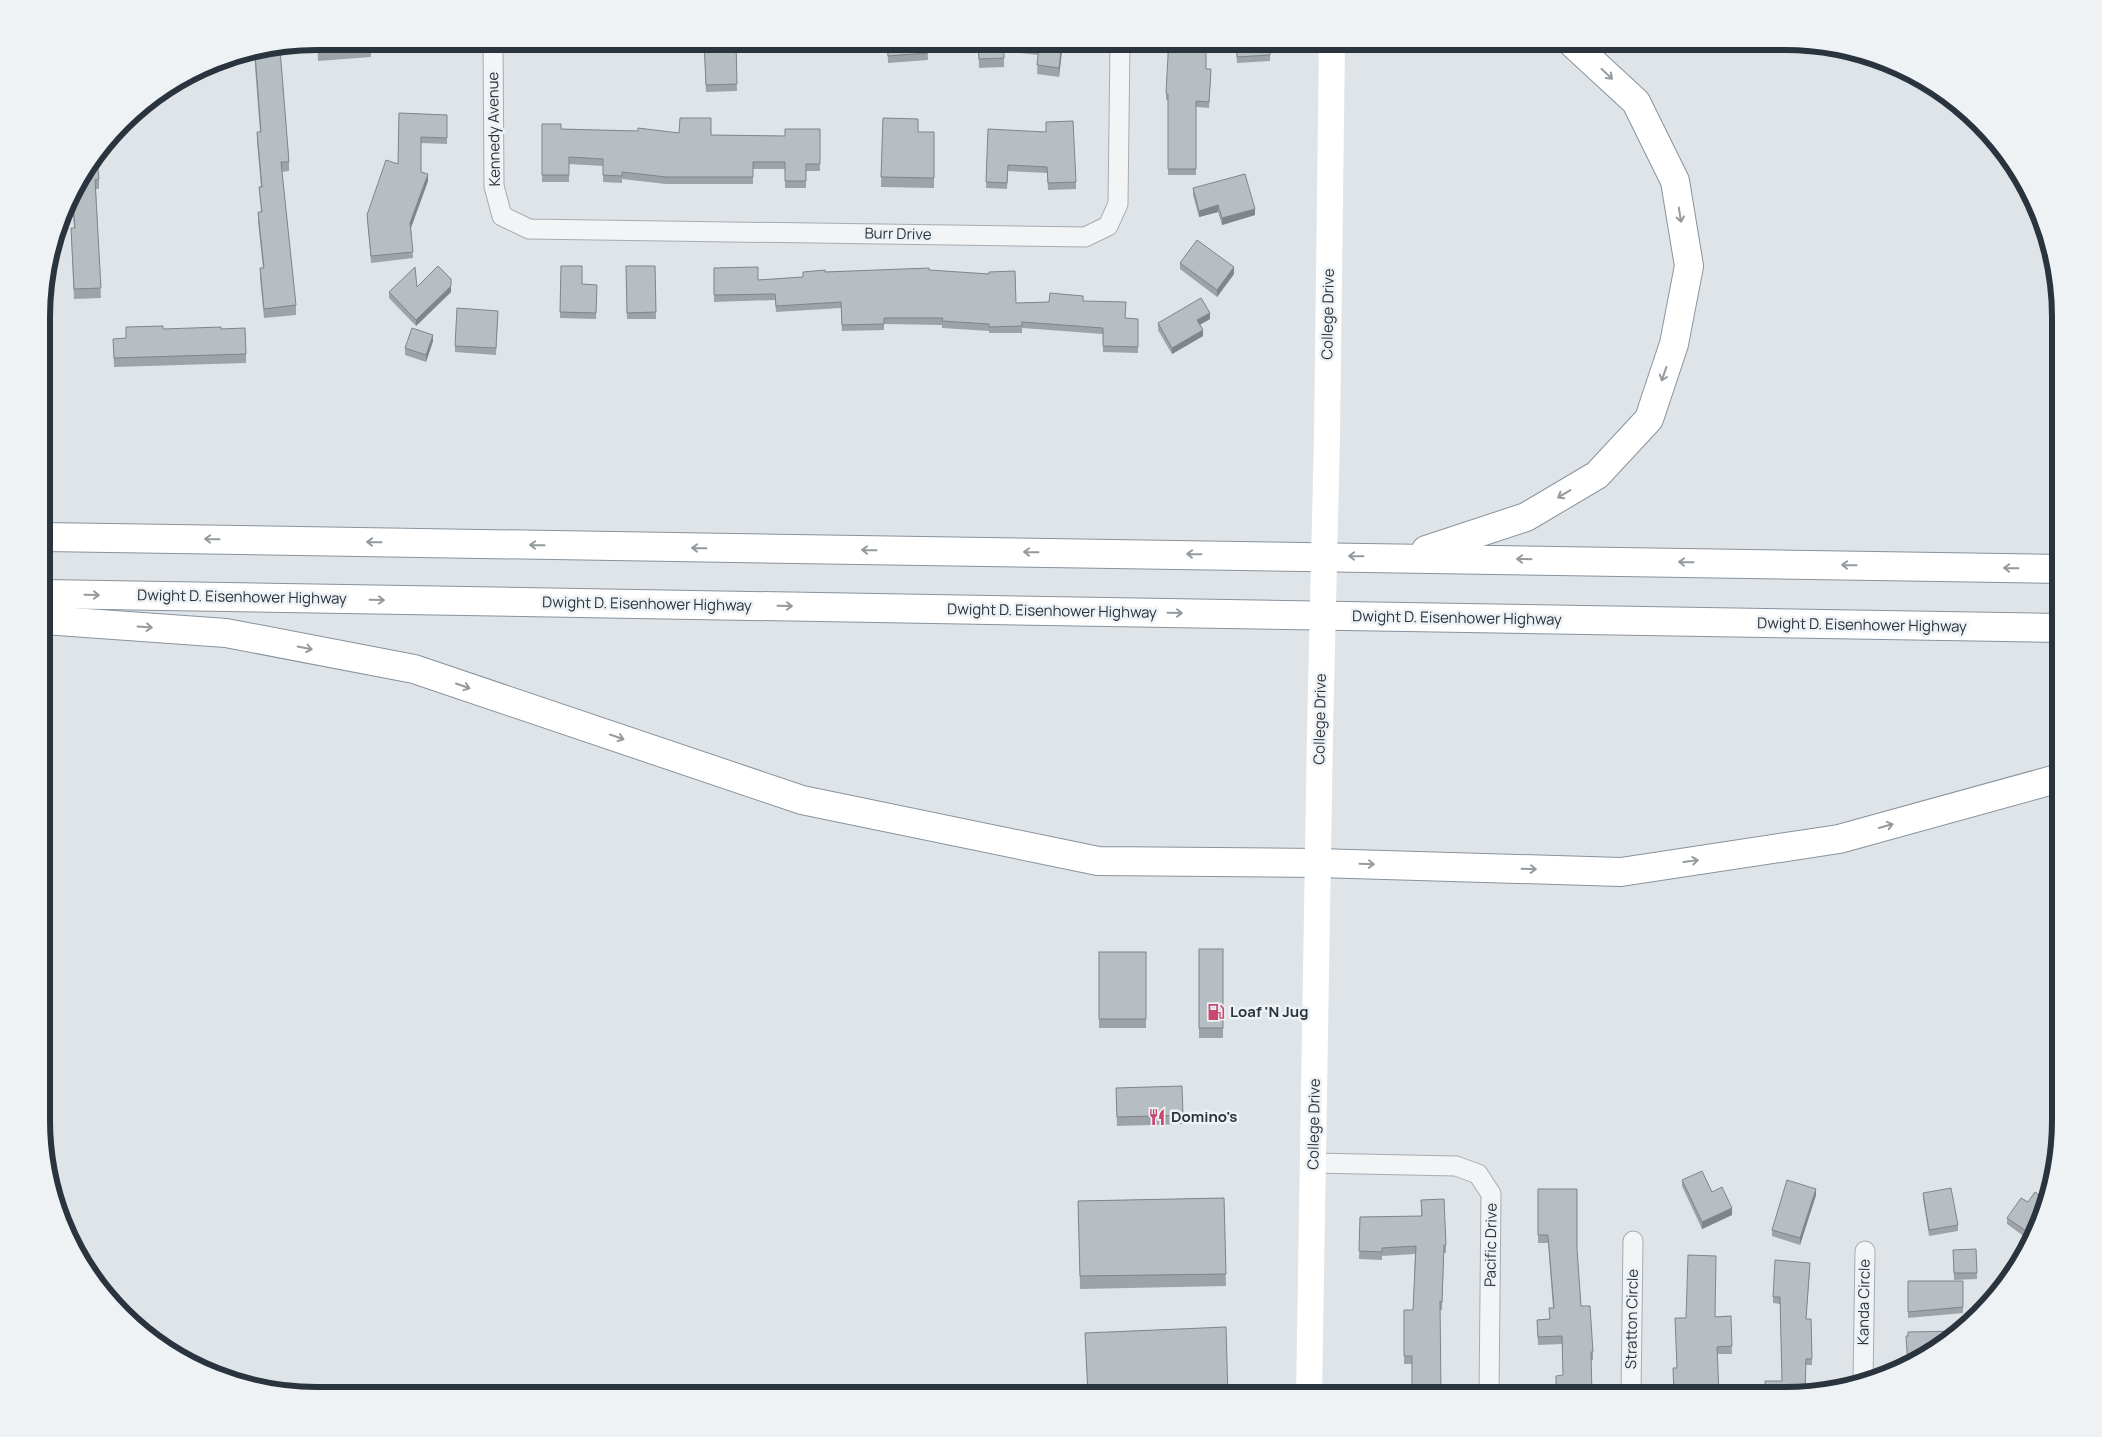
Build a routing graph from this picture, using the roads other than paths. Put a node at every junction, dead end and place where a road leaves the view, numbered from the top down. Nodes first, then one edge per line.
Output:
1 (493, 50) edge
2 (1120, 50) edge
3 (1332, 50) edge
4 (1580, 50) edge
5 (502, 216) joint
6 (50, 537) edge
7 (1405, 557) junction
8 (2052, 568) edge
9 (50, 594) edge
10 (50, 620) edge
11 (2052, 628) edge
12 (2052, 780) edge
13 (1318, 862) junction
14 (1313, 1163) junction
15 (1633, 1241) dead end
16 (1865, 1251) dead end
17 (1863, 1375) edge
18 (1309, 1387) edge
19 (1489, 1387) edge
20 (1631, 1387) edge

1 - 5 street, Kennedy Avenue
2 - 5 street, Burr Drive
3 - 13 main road, College Drive, bridge
4 -> 7 highway
7 -> 6 highway
8 -> 7 highway
9 -> 11 highway, Dwight D. Eisenhower Highway
10 -> 13 highway
13 -> 12 highway
13 - 14 main road, College Drive
14 - 18 main road, College Drive
14 - 19 street, Pacific Drive
15 - 20 street, Stratton Circle
16 - 17 street, Kanda Circle

